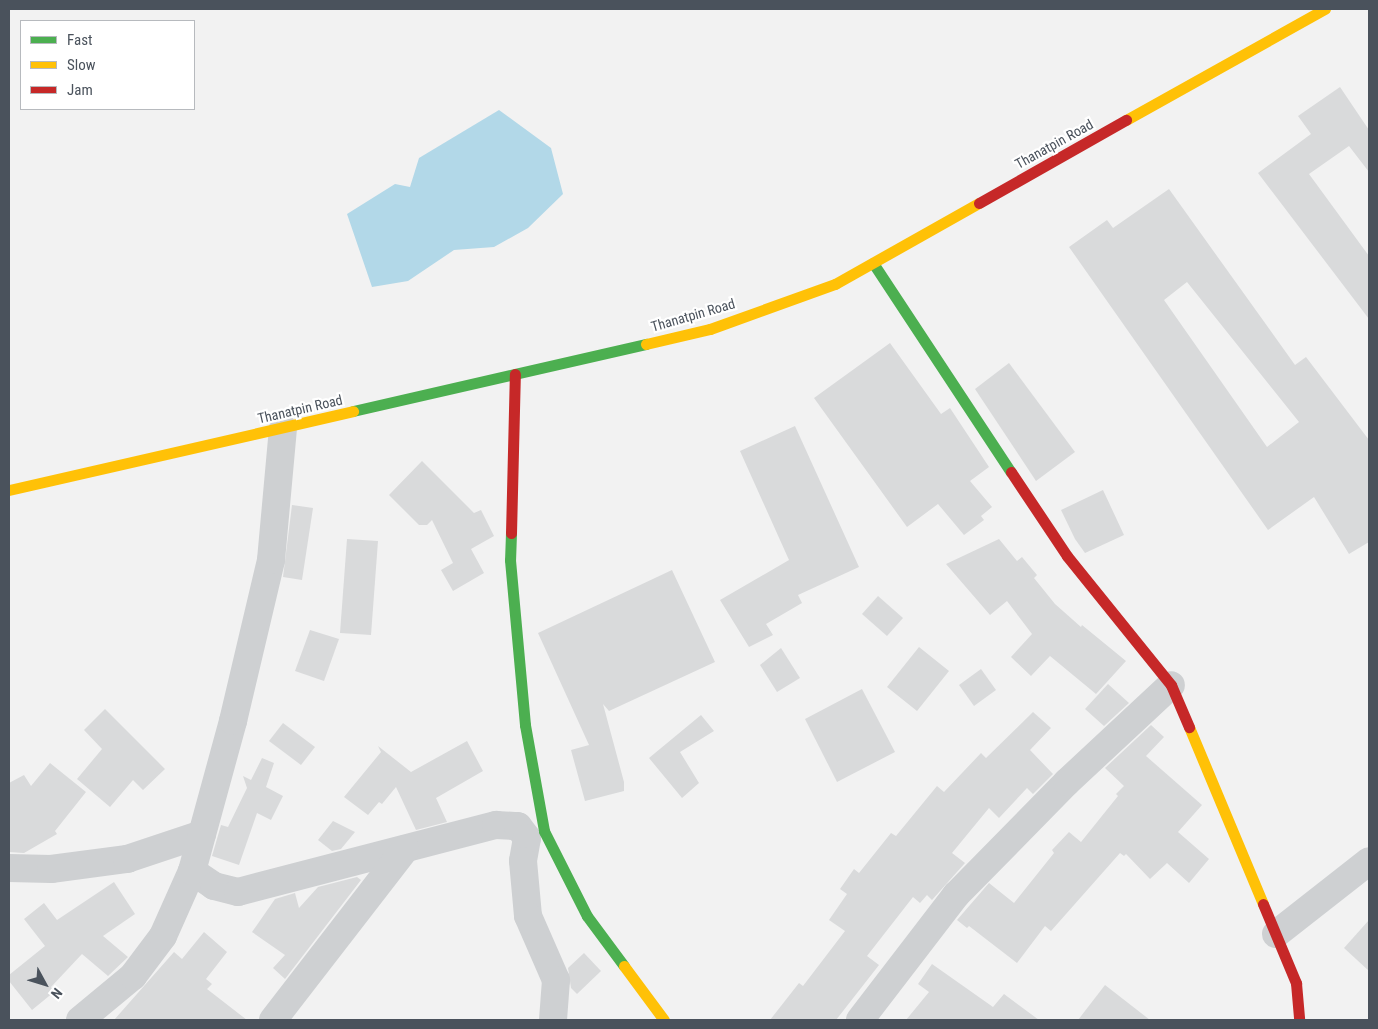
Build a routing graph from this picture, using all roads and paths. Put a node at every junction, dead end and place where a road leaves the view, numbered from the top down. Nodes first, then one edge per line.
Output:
1 (1325, 9) edge
2 (873, 263) junction
3 (516, 374) junction
4 (283, 429) junction
5 (9, 490) edge
6 (1172, 685) junction
7 (202, 834) junction
8 (405, 848) junction
9 (1369, 861) edge
10 (9, 868) edge
11 (192, 871) junction
12 (1276, 934) junction
13 (80, 1020) edge
14 (273, 1020) edge
15 (553, 1020) edge
16 (664, 1020) edge
17 (860, 1020) edge
18 (1299, 1020) edge

1 - 2 street, Thanatpin Road
2 - 3 street, Thanatpin Road
2 - 6 street
3 - 4 street, Thanatpin Road
3 - 16 street
4 - 5 street, Thanatpin Road
4 - 7 street
6 - 12 street
6 - 17 street
7 - 10 street
7 - 11 street
8 - 11 street
8 - 14 street
8 - 15 street
9 - 12 street
11 - 13 street
12 - 18 street

